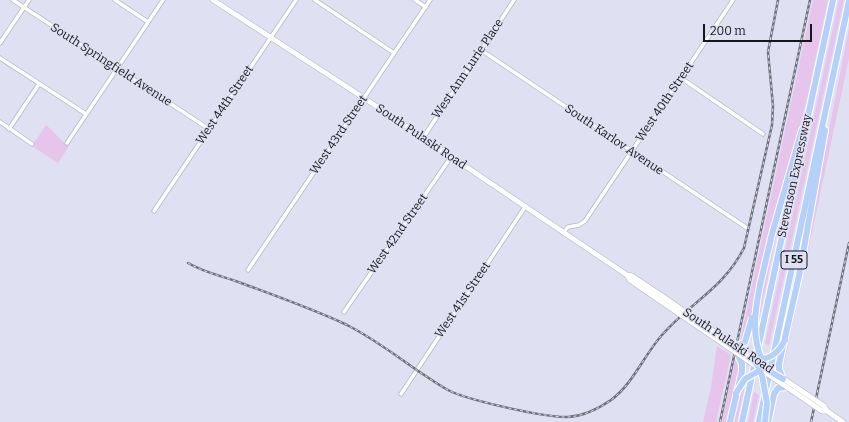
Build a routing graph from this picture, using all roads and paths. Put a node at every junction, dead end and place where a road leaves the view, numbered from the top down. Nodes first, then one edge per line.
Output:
1 (13, 0) edge
2 (29, 0) edge
3 (115, 0) edge
4 (163, 0) edge
5 (213, 0) edge
6 (296, 0) edge
7 (315, 0) edge
8 (416, 0) edge
9 (430, 0) edge
10 (514, 0) edge
11 (733, 0) edge
12 (833, 0) edge
13 (849, 1) edge
14 (24, 7) junction
15 (426, 7) junction
16 (148, 22) junction
17 (271, 37) junction
18 (0, 43) edge
19 (481, 50) junction
20 (394, 53) junction
21 (0, 58) edge
22 (117, 68) junction
23 (681, 78) junction
24 (39, 84) junction
25 (828, 97) junction
26 (364, 98) junction
27 (811, 104) junction
28 (86, 114) junction
29 (0, 122) edge
30 (9, 128) junction
31 (209, 129) junction
32 (763, 134) dead end
33 (423, 138) junction
34 (66, 143) dead end
35 (32, 144) dead end
36 (632, 152) junction
37 (451, 157) junction
38 (525, 207) junction
39 (154, 211) dead end
40 (747, 228) dead end
41 (563, 233) junction
42 (248, 270) dead end
43 (627, 275) junction
44 (760, 285) junction
45 (344, 312) dead end
46 (785, 340) junction
47 (732, 344) junction
48 (737, 353) junction
49 (752, 358) junction
50 (762, 360) junction
51 (765, 369) junction
52 (783, 378) junction
53 (776, 380) joint
54 (787, 387) junction
55 (736, 393) junction
56 (401, 394) dead end
57 (827, 411) junction
58 (730, 422) edge
59 (742, 422) edge
60 (759, 422) edge
61 (767, 422) edge
62 (843, 422) edge

1 - 14 street, South Springfield Avenue
2 - 14 street
3 - 16 street
4 - 16 street
5 - 17 main road, South Pulaski Road
6 - 17 street, West 44th Street
7 - 20 street
8 - 15 street
9 - 15 street, West 43rd Street
10 - 19 street, West Ann Lurie Place
11 - 23 street, West 40th Street
12 - 27 highway, Stevenson Expressway / I 55
13 - 25 highway, Stevenson Expressway / I 55
14 - 18 street
14 - 22 street, South Springfield Avenue
15 - 20 street, West 43rd Street
16 - 22 street
17 - 26 main road, South Pulaski Road
17 - 31 street, West 44th Street
19 - 33 street, West Ann Lurie Place
19 - 36 street, South Karlov Avenue
20 - 26 street, West 43rd Street
21 - 24 street
22 - 28 street
22 - 31 street, South Springfield Avenue
23 - 32 street
23 - 36 street, West 40th Street
24 - 28 street
24 - 30 street
25 - 46 highway
25 - 60 highway, Stevenson Expressway / I 55
26 - 33 main road, South Pulaski Road
26 - 42 street, West 43rd Street
27 - 44 highway
27 - 59 highway, Stevenson Expressway / I 55
28 - 34 street
29 - 30 street
30 - 35 street
31 - 39 street, West 44th Street
33 - 37 main road, South Pulaski Road
36 - 40 street, South Karlov Avenue
36 - 41 street, West 40th Street
37 - 38 main road, South Pulaski Road
37 - 45 street, West 42nd Street
38 - 41 main road, South Pulaski Road
38 - 56 street, West 41st Street
41 - 43 main road, South Pulaski Road
43 - 47 main road, South Pulaski Road, bridge
43 - 48 main road, South Pulaski Road, bridge
44 - 47 highway, bridge
44 - 50 highway, bridge
46 - 50 highway, bridge
46 - 52 highway, bridge
47 - 49 main road, South Pulaski Road, bridge
48 - 49 highway, bridge
48 - 51 main road, South Pulaski Road, bridge
48 - 55 highway, bridge
49 - 50 highway, bridge
49 - 51 highway, bridge
50 - 51 highway, bridge
51 - 52 highway, bridge
51 - 53 highway, bridge
51 - 55 highway, bridge
51 - 61 highway, bridge
52 - 57 main road, South Pulaski Road, bridge
53 - 54 main road, South Pulaski Road, bridge
54 - 57 main road, South Pulaski Road, bridge
54 - 61 highway
55 - 58 highway
57 - 62 main road, South Pulaski Road

